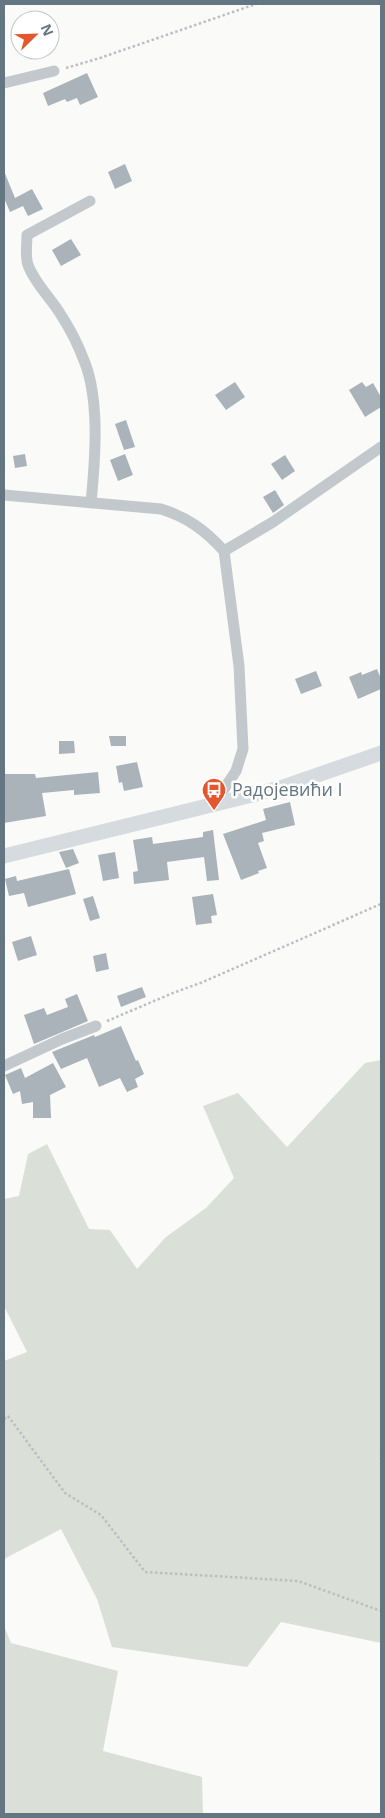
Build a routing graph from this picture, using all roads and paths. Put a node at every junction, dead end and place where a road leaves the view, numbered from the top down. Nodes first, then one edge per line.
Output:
1 (256, 4) edge
2 (54, 71) joint
3 (4, 83) edge
4 (90, 201) dead end
5 (381, 447) edge
6 (4, 495) edge
7 (91, 503) junction
8 (224, 551) junction
9 (381, 754) edge
10 (218, 804) junction
11 (4, 856) edge
12 (381, 904) edge
13 (96, 1026) joint
14 (4, 1066) edge
15 (4, 1419) edge
16 (381, 1452) edge
17 (381, 1459) edge
18 (381, 1611) edge

1 - 2 path
2 - 3 street
4 - 7 street
5 - 8 street
6 - 7 street
7 - 8 street
8 - 10 street
9 - 10 main road
10 - 11 main road
12 - 13 path
13 - 14 street
15 - 18 path
16 - 17 path

